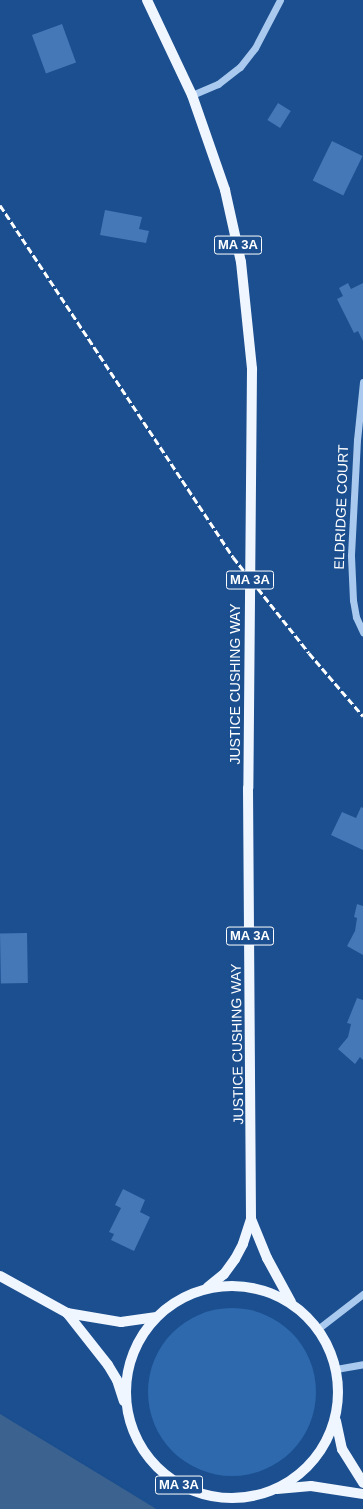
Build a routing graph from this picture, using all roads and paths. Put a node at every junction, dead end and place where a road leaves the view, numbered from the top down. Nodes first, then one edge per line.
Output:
1 (147, 0) edge
2 (280, 0) edge
3 (192, 95) junction
4 (363, 382) edge
5 (363, 632) edge
6 (251, 1219) junction
7 (0, 1276) edge
8 (208, 1287) junction
9 (363, 1294) edge
10 (292, 1302) junction
11 (67, 1313) junction
12 (155, 1318) junction
13 (319, 1328) junction
14 (363, 1364) edge
15 (336, 1369) junction
16 (125, 1405) junction
17 (336, 1421) junction
18 (363, 1483) edge
19 (275, 1489) junction
20 (363, 1494) edge

1 - 3 main road, JUSTICE CUSHING WAY / MA 3A
2 - 3 street
3 - 6 main road, JUSTICE CUSHING WAY / MA 3A
4 - 5 street, ELDRIDGE COURT
6 - 8 main road, JUSTICE CUSHING WAY / MA 3A
6 - 10 main road, JUSTICE CUSHING WAY / MA 3A
7 - 11 main road
8 - 10 main road
8 - 12 main road, MA 3A
9 - 13 street
10 - 13 main road, MA 3A
11 - 12 main road
11 - 16 main road
12 - 16 main road, MA 3A
13 - 15 main road, MA 3A
14 - 15 street
15 - 17 main road, MA 3A
16 - 19 main road, MA 3A
17 - 18 main road, MA 3A
17 - 19 main road
19 - 20 main road, MA 3A

